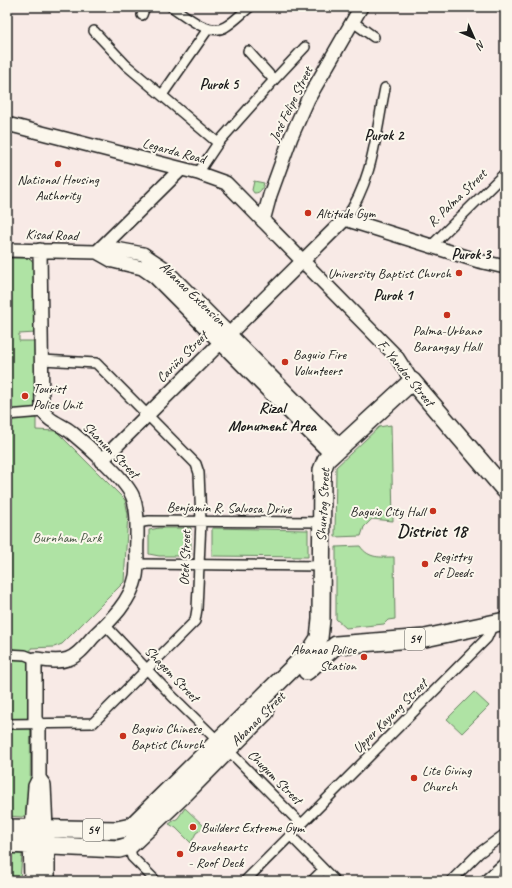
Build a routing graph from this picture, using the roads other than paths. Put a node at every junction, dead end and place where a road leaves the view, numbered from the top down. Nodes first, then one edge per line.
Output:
1 (172, 7) edge
2 (250, 7) edge
3 (361, 7) edge
4 (353, 22) junction
5 (208, 29) junction
6 (94, 31) dead end
7 (374, 37) dead end
8 (305, 47) dead end
9 (248, 51) dead end
10 (274, 80) junction
11 (385, 88) dead end
12 (162, 95) junction
13 (7, 124) edge
14 (218, 143) junction
15 (182, 169) junction
16 (198, 173) junction
17 (505, 173) edge
18 (345, 219) junction
19 (263, 221) junction
20 (431, 246) junction
21 (7, 250) edge
22 (40, 250) junction
23 (97, 252) junction
24 (302, 260) junction
25 (505, 267) edge
26 (224, 337) junction
27 (42, 360) junction
28 (412, 381) junction
29 (43, 412) junction
30 (147, 414) junction
31 (7, 415) edge
32 (335, 450) junction
33 (101, 461) junction
34 (505, 490) edge
35 (201, 521) junction
36 (321, 522) junction
37 (137, 523) junction
38 (137, 564) junction
39 (200, 564) junction
40 (322, 566) junction
41 (321, 619) junction
42 (499, 622) edge
43 (106, 626) junction
44 (336, 645) junction
45 (312, 649) joint
46 (7, 654) edge
47 (40, 659) junction
48 (147, 669) junction
49 (274, 695) junction
50 (7, 724) edge
51 (39, 725) junction
52 (223, 746) junction
53 (302, 825) junction
54 (7, 828) edge
55 (505, 834) edge
56 (291, 836) junction
57 (39, 837) junction
58 (7, 844) edge
59 (129, 846) junction
60 (505, 862) edge
61 (323, 870) junction
62 (35, 879) edge
63 (156, 881) edge
64 (245, 881) edge
65 (312, 881) edge
66 (335, 881) edge
67 (451, 881) edge
68 (484, 881) edge

1 - 5 street
2 - 5 street
3 - 4 street, José Felipe Street
4 - 7 street
4 - 19 street, José Felipe Street
5 - 12 street
6 - 12 street
8 - 10 street
9 - 10 street
10 - 14 street
11 - 18 street
12 - 14 street
13 - 15 street, Legarda Road
14 - 16 street
15 - 16 street, Legarda Road
15 - 23 street
16 - 19 street, Legarda Road
17 - 20 street, R. Palma Street
18 - 20 street, R. Palma Street
18 - 24 street, Cariño Street
19 - 24 street, Legarda Road
20 - 25 street, R. Palma Street
21 - 22 street, Kisad Road
22 - 23 street, Kisad Road
22 - 27 street
23 - 26 street, Abanao Extension
24 - 26 street, Cariño Street
24 - 28 street, F. Yandoc Street
26 - 30 street, Cariño Street
26 - 32 street, Abanao Extension
27 - 29 street
27 - 30 street, Otek Street
28 - 32 highway, Shuntog Street
28 - 34 highway, F. Yandoc Street
29 - 31 street
29 - 33 street, Shanum Street
30 - 33 street, Cariño Street
30 - 35 street, Otek Street
32 - 36 highway, Shuntog Street
33 - 37 street, Shanum Street
35 - 36 street, Benjamin R. Salvosa Drive
35 - 37 street, Benjamin R. Salvosa Drive
35 - 39 street, Otek Street
36 - 40 highway, Shuntog Street
37 - 38 street, Shanum Street
38 - 39 street
38 - 43 street, Shanum Street
39 - 40 street
39 - 48 street, Otek Street
40 - 41 highway, Shuntog Street
41 - 44 highway, Shuntog Street
41 - 45 highway, Shuntog Street / 54
42 - 44 highway, 54
42 - 53 street, Upper Kayang Street
43 - 47 street, Shanum Street
43 - 48 street, Shagem Street
44 - 49 highway, Abanao Street / 54
45 - 49 highway, Abanao Street / 54
46 - 47 street
47 - 51 street
48 - 51 street, Otek Street
48 - 52 street, Shagem Street
49 - 52 highway, Abanao Street / 54
50 - 51 street, Otek Street
51 - 57 street
52 - 53 street, Chugum Street
52 - 57 highway, Abanao Street / 54
52 - 59 highway, Abanao Street / 54
53 - 56 street, Upper Kayang Street
54 - 57 highway, 54
55 - 67 street
56 - 61 street
56 - 64 street, Upper Kayang Street
57 - 58 highway, 54
57 - 59 highway, Abanao Street / 54
57 - 62 highway
59 - 63 street
60 - 68 street
61 - 65 street
61 - 66 street

